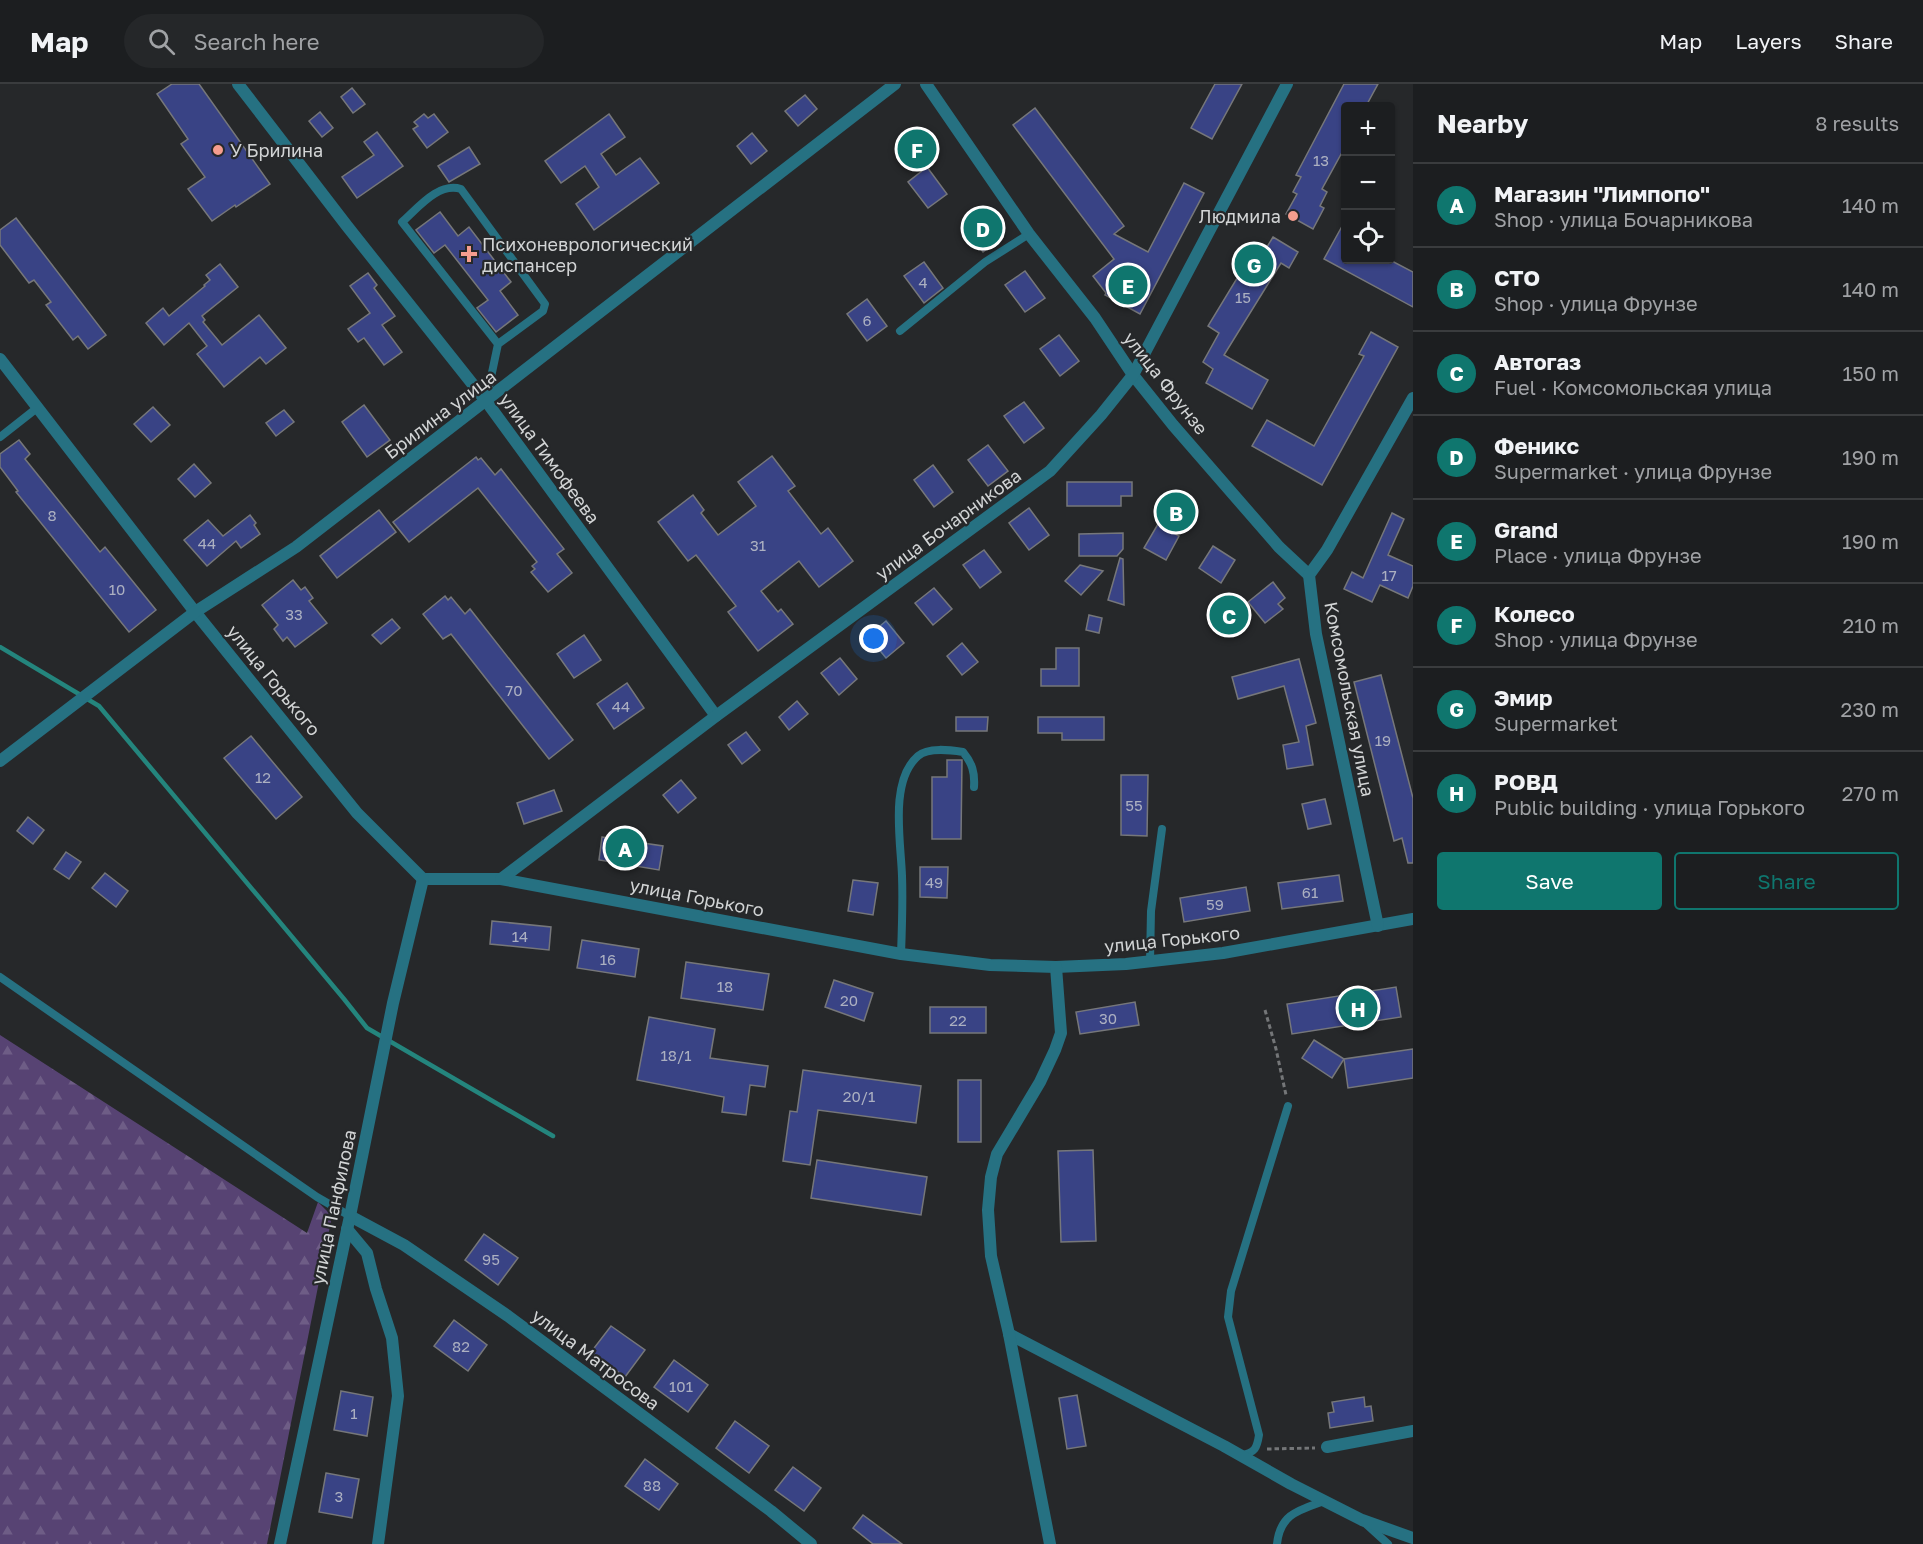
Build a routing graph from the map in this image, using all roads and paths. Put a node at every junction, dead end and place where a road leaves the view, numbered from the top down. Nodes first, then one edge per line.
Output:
1 (238, 84) edge
2 (895, 84) edge
3 (926, 84) edge
4 (1287, 84) edge
5 (1029, 234) junction
6 (900, 330) dead end
7 (498, 344) junction
8 (0, 359) edge
9 (1133, 375) junction
10 (1413, 398) edge
11 (486, 401) junction
12 (37, 408) junction
13 (0, 437) edge
14 (1309, 575) junction
15 (195, 612) junction
16 (716, 716) junction
17 (0, 762) edge
18 (974, 787) dead end
19 (1162, 829) dead end
20 (423, 879) junction
21 (501, 879) junction
22 (1413, 919) edge
23 (1378, 926) junction
24 (901, 954) junction
25 (1150, 962) junction
26 (1056, 967) junction
27 (0, 976) edge
28 (1265, 1010) dead end
29 (1288, 1106) joint
30 (349, 1223) junction
31 (1009, 1334) junction
32 (1413, 1431) edge
33 (1257, 1447) junction
34 (1327, 1447) joint
35 (1240, 1455) junction
36 (1324, 1501) junction
37 (1362, 1520) junction
38 (1413, 1538) edge
39 (280, 1544) edge
40 (378, 1544) edge
41 (811, 1544) edge
42 (1050, 1544) edge
43 (1276, 1544) edge
44 (1388, 1544) edge

1 - 11 street, улица Тимофеева
2 - 11 street, Брилина улица
3 - 5 street, улица Фрунзе
4 - 9 street, улица Бочарникова
5 - 6 lane
5 - 9 street, улица Фрунзе
7 - 7 lane
7 - 11 lane
8 - 12 street, улица Горького
9 - 14 street, улица Фрунзе
9 - 16 street, улица Бочарникова
10 - 14 street
11 - 15 street, Брилина улица
11 - 16 street, улица Тимофеева
12 - 13 lane
12 - 15 street, улица Горького
14 - 23 street, Комсомольская улица
15 - 17 street, Брилина улица
15 - 20 street, улица Горького
16 - 21 street, улица Бочарникова
18 - 24 lane
19 - 25 lane
20 - 21 street, улица Горького
20 - 30 street, улица Панфилова
21 - 24 street, улица Горького
22 - 23 street, улица Горького
23 - 25 street, улица Горького
24 - 26 street, улица Горького
25 - 26 street, улица Горького
26 - 31 street
27 - 30 lane
28 - 29 path
29 - 33 lane
30 - 39 street, улица Панфилова
30 - 40 street
30 - 41 street, улица Матросова
31 - 35 street
31 - 42 street
32 - 34 street
33 - 34 path
33 - 35 lane
35 - 36 street
36 - 37 street
36 - 43 lane
37 - 38 street
37 - 44 lane

